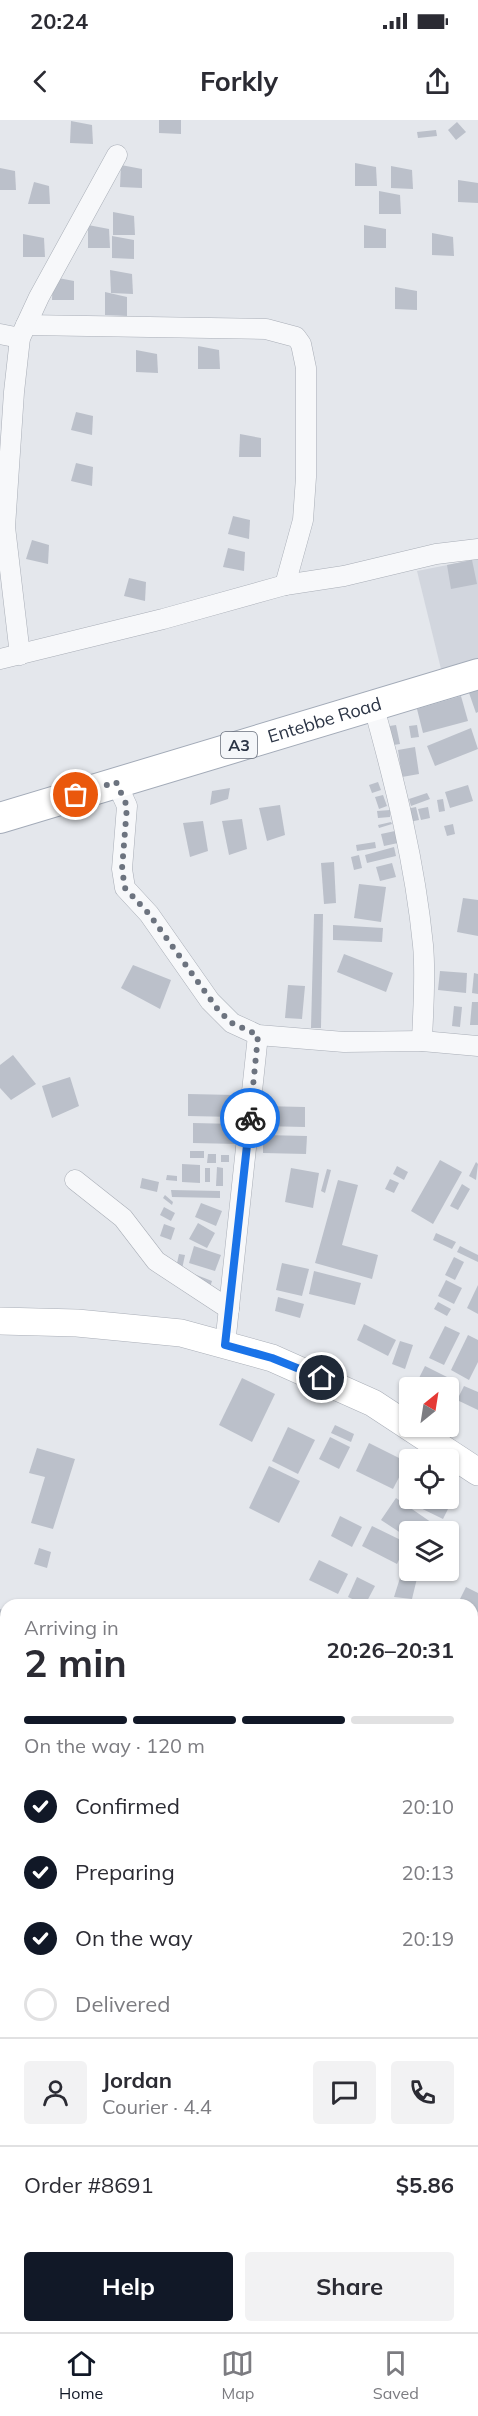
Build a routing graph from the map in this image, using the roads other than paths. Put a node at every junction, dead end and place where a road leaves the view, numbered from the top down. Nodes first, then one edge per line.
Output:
1 (117, 156) dead end
2 (23, 331) junction
3 (0, 333) edge
4 (478, 549) edge
5 (285, 585) junction
6 (20, 655) junction
7 (0, 659) edge
8 (478, 674) edge
9 (373, 704) junction
10 (116, 782) junction
11 (0, 818) edge
12 (258, 1035) junction
13 (422, 1041) junction
14 (478, 1046) edge
15 (75, 1180) dead end
16 (229, 1309) junction
17 (0, 1321) edge
18 (225, 1345) junction
19 (478, 1472) edge

1 - 2 street
2 - 3 street
2 - 5 street
2 - 6 street
4 - 5 street
5 - 6 street
6 - 7 street
8 - 9 main road, Entebbe Road / A3
9 - 10 main road, Entebbe Road / A3
9 - 13 street
10 - 11 main road, Entebbe Road / A3
10 - 12 street
12 - 13 street
12 - 16 street
13 - 14 street
15 - 16 street
16 - 18 street
17 - 18 street
18 - 19 street

